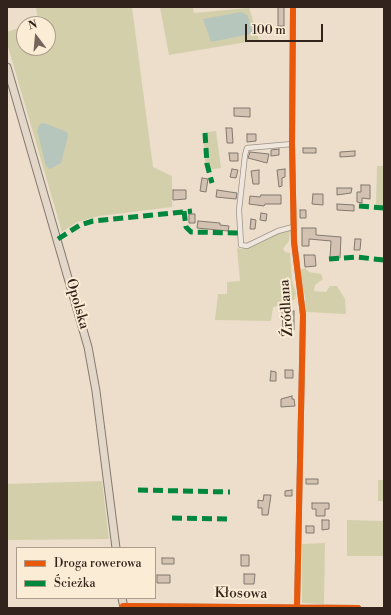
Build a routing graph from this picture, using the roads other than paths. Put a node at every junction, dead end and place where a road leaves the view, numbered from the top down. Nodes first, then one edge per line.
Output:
1 (293, 7) edge
2 (7, 67) edge
3 (292, 144) junction
4 (293, 227) junction
5 (116, 547) edge
6 (123, 604) edge
7 (297, 607) edge
8 (358, 608) edge

1 - 3 street, Źródlana
2 - 5 main road, Opolska
3 - 4 street, Źródlana
3 - 4 street
4 - 7 street, Źródlana
6 - 7 street, Kłosowa
7 - 8 street, Kłosowa

